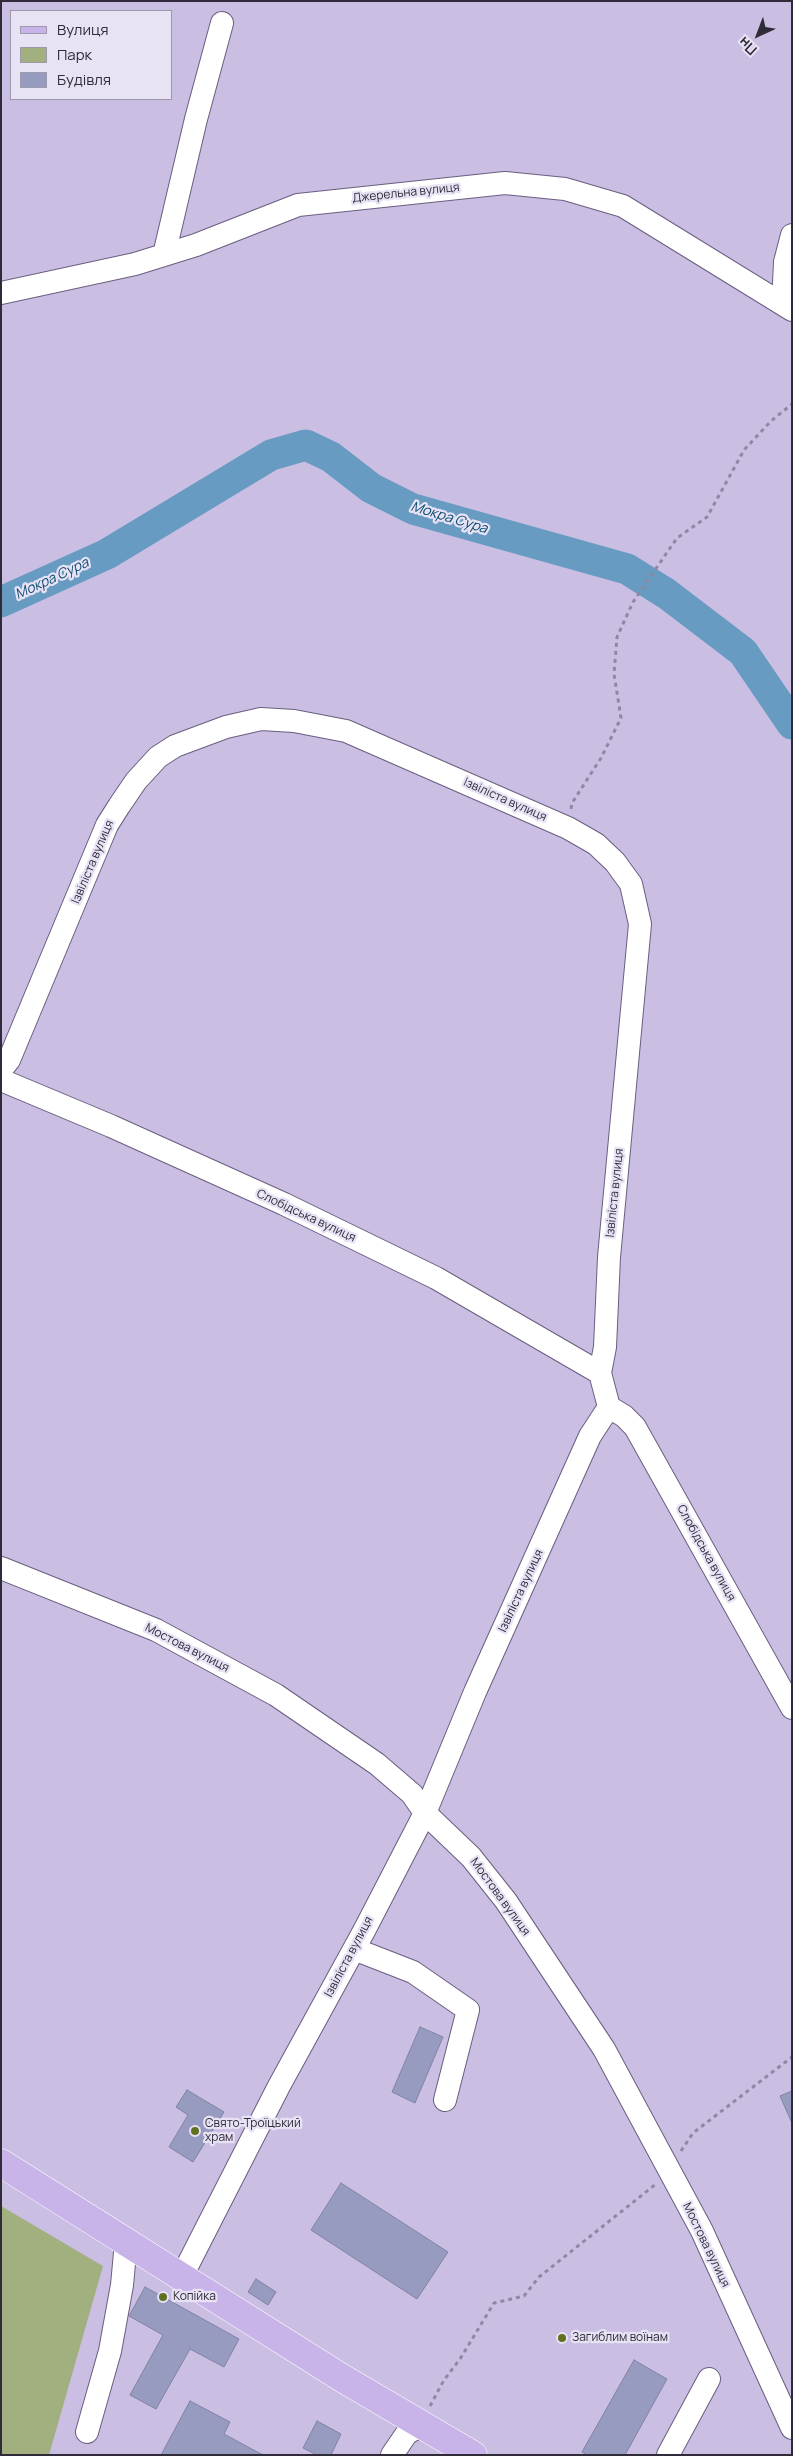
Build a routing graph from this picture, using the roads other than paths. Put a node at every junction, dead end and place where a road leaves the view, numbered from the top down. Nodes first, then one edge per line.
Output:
1 (222, 23) dead end
2 (792, 235) edge
3 (164, 255) junction
4 (1, 293) edge
5 (788, 307) edge
6 (1, 1070) edge
7 (1, 1080) edge
8 (600, 1373) junction
9 (609, 1407) junction
10 (1, 1568) edge
11 (792, 1708) edge
12 (424, 1813) junction
13 (354, 1949) junction
14 (445, 2100) dead end
15 (1, 2163) edge
16 (126, 2242) junction
17 (181, 2278) junction
18 (709, 2379) dead end
19 (418, 2423) junction
20 (792, 2428) edge
21 (87, 2432) dead end
22 (392, 2455) edge
23 (473, 2455) edge
24 (668, 2455) edge

1 - 3 street
2 - 5 street
3 - 4 street, Джерельна вулиця
3 - 5 street, Джерельна вулиця
6 - 8 street, Ізвіліста вулиця
7 - 8 street, Слобідська вулиця
8 - 9 street, Ізвіліста вулиця
9 - 11 street, Слобідська вулиця
9 - 12 street, Ізвіліста вулиця
10 - 12 street, Мостова вулиця
12 - 13 street, Ізвіліста вулиця
12 - 20 street, Мостова вулиця
13 - 14 street
13 - 17 street, Ізвіліста вулиця
15 - 16 main road
16 - 17 main road
16 - 21 street
17 - 19 main road
18 - 24 street
19 - 22 street
19 - 23 main road

